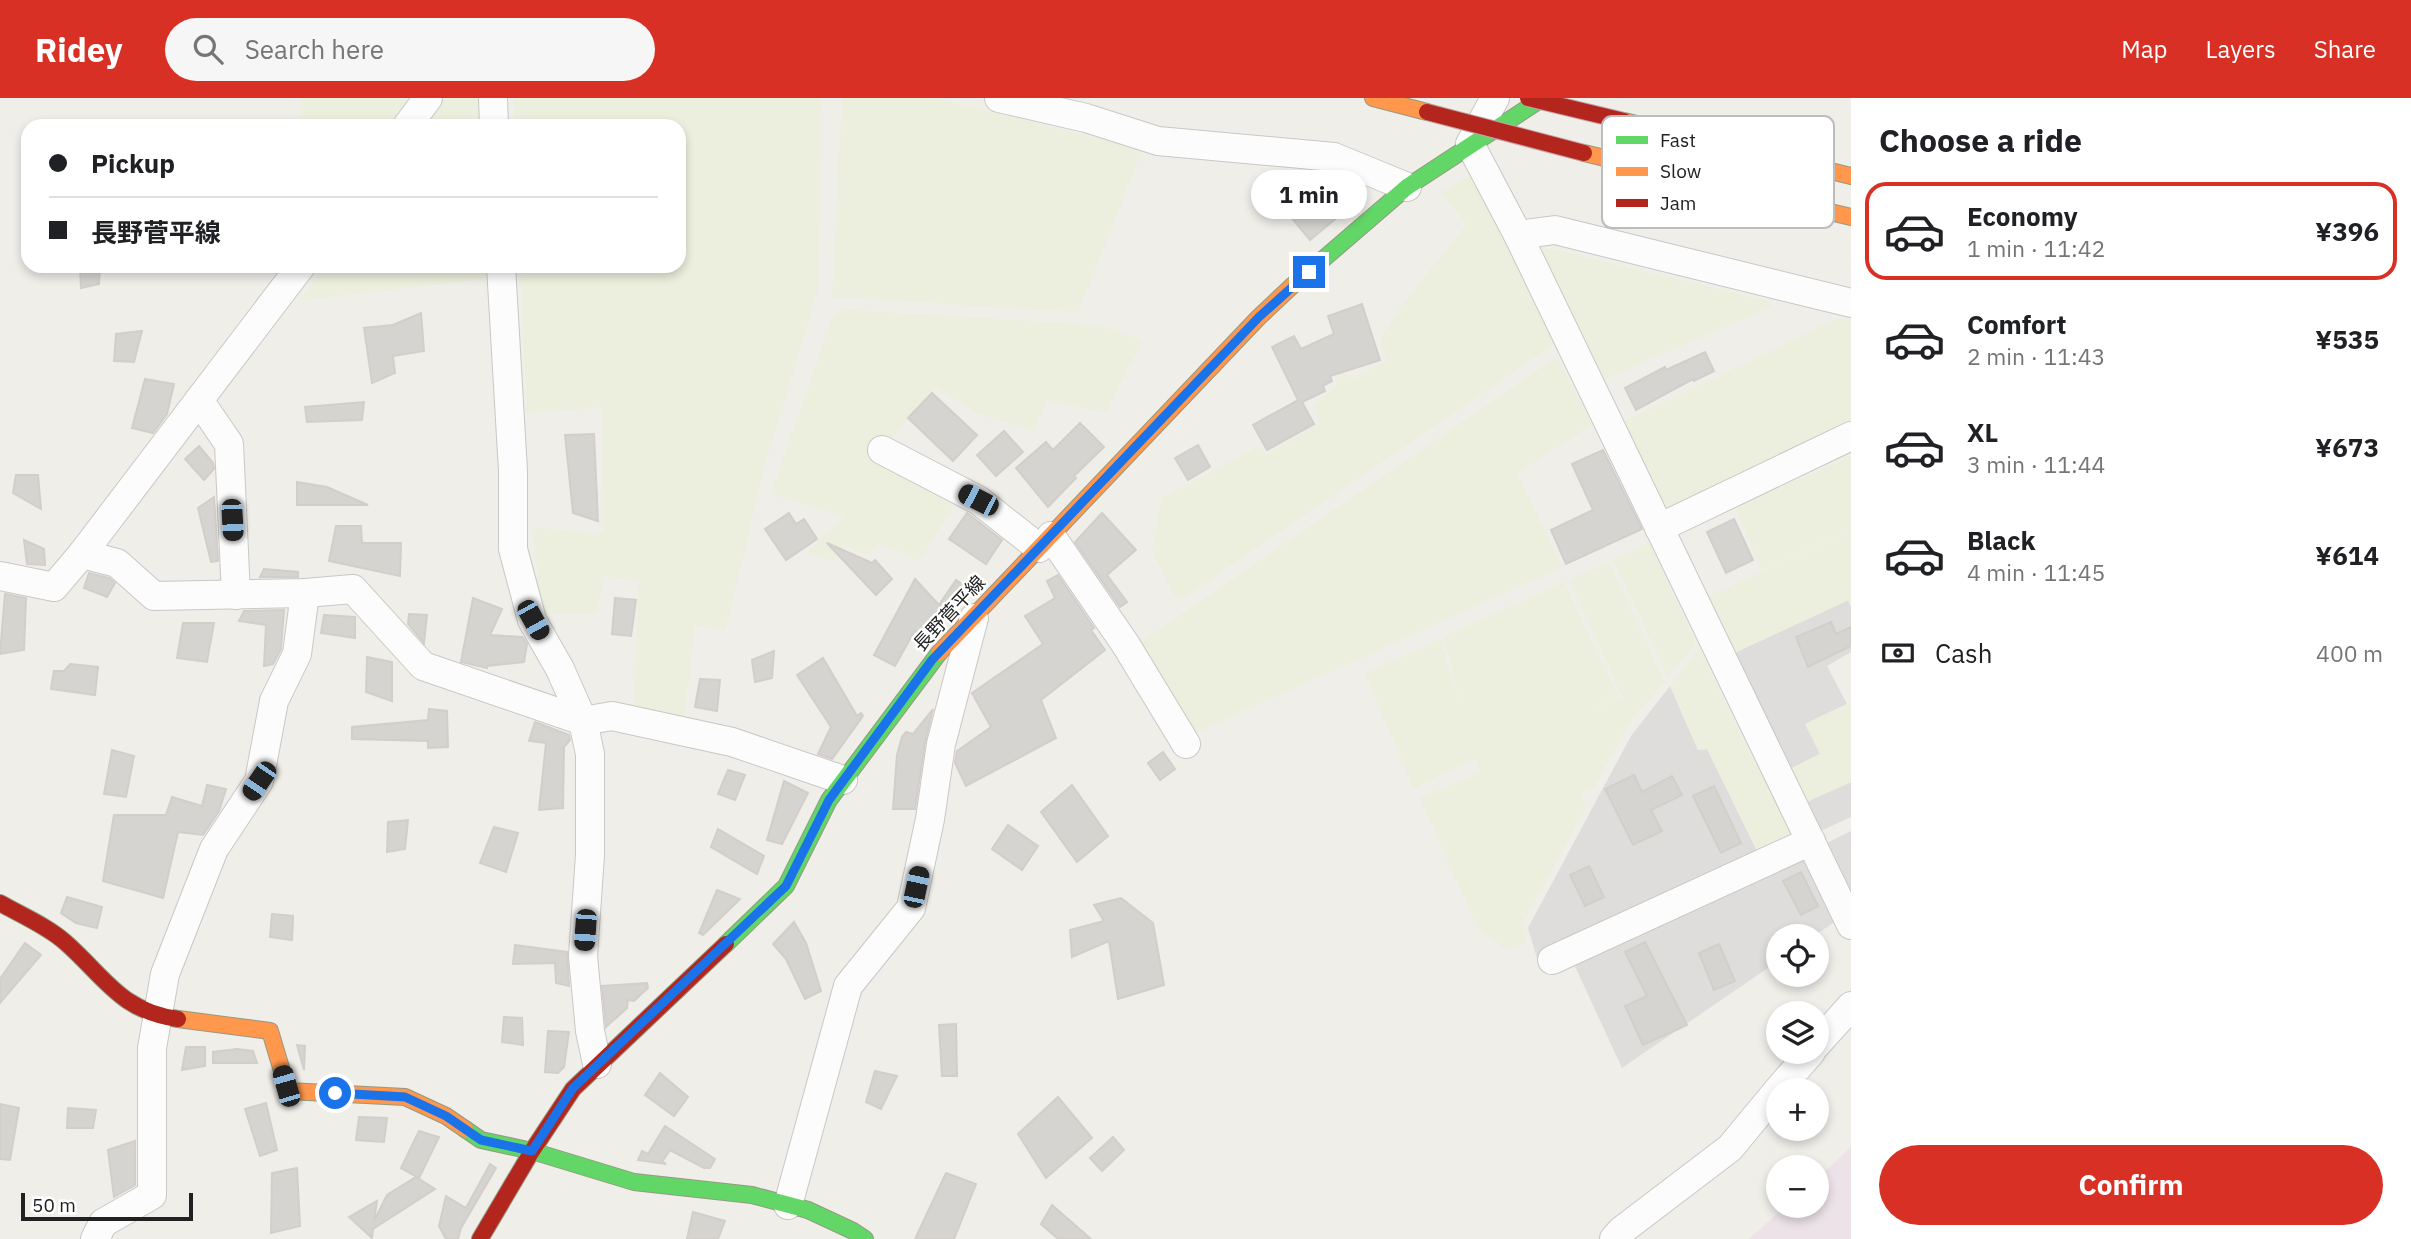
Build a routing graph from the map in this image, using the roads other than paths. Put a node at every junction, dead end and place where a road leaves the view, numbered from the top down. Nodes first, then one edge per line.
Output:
1 (428, 98) edge
2 (493, 98) edge
3 (999, 98) edge
4 (1373, 98) edge
5 (1495, 98) edge
6 (1528, 98) edge
7 (1543, 98) edge
8 (1089, 108) edge
9 (1602, 116) edge
10 (412, 119) edge
11 (494, 119) edge
12 (1470, 144) junction
13 (1602, 157) edge
14 (1407, 187) junction
15 (1518, 236) junction
16 (296, 273) edge
17 (501, 273) edge
18 (1851, 303) edge
19 (199, 400) junction
20 (1851, 436) edge
21 (882, 450) dead end
22 (1659, 528) junction
23 (1045, 542) junction
24 (82, 554) junction
25 (0, 576) edge
26 (305, 593) junction
27 (236, 595) junction
28 (975, 615) junction
29 (583, 721) junction
30 (1186, 744) dead end
31 (843, 780) junction
32 (1811, 841) junction
33 (0, 903) edge
34 (1851, 925) edge
35 (1552, 960) dead end
36 (1851, 1006) edge
37 (156, 1016) junction
38 (1829, 1031) edge
39 (597, 1064) junction
40 (1801, 1064) edge
41 (1788, 1078) edge
42 (1766, 1104) edge
43 (532, 1151) junction
44 (788, 1205) junction
45 (95, 1239) edge
46 (480, 1239) edge
47 (864, 1239) edge
48 (1614, 1239) edge

1 - 10 street
2 - 11 street
3 - 8 street
4 - 13 main road, bridge
5 - 12 street
6 - 9 main road, bridge
7 - 12 main road, 長野菅平線
8 - 14 street
12 - 14 main road, 長野菅平線
12 - 15 street
14 - 23 main road, 長野菅平線
15 - 18 street
15 - 22 street
16 - 19 street
17 - 29 street
19 - 24 street
19 - 27 street
20 - 22 street
21 - 23 street
22 - 32 street
23 - 28 main road, 長野菅平線
23 - 30 street
24 - 25 street
24 - 27 street
26 - 27 street
26 - 29 street
26 - 37 street
28 - 31 main road, 長野菅平線
28 - 44 street
29 - 31 street
29 - 39 street
31 - 39 main road, 長野菅平線
32 - 34 street
32 - 35 street
33 - 37 main road
36 - 38 street
37 - 43 main road
37 - 45 street
39 - 43 main road, 長野菅平線
40 - 41 street
42 - 48 street
43 - 44 main road
43 - 46 main road, 長野菅平線
44 - 47 main road

